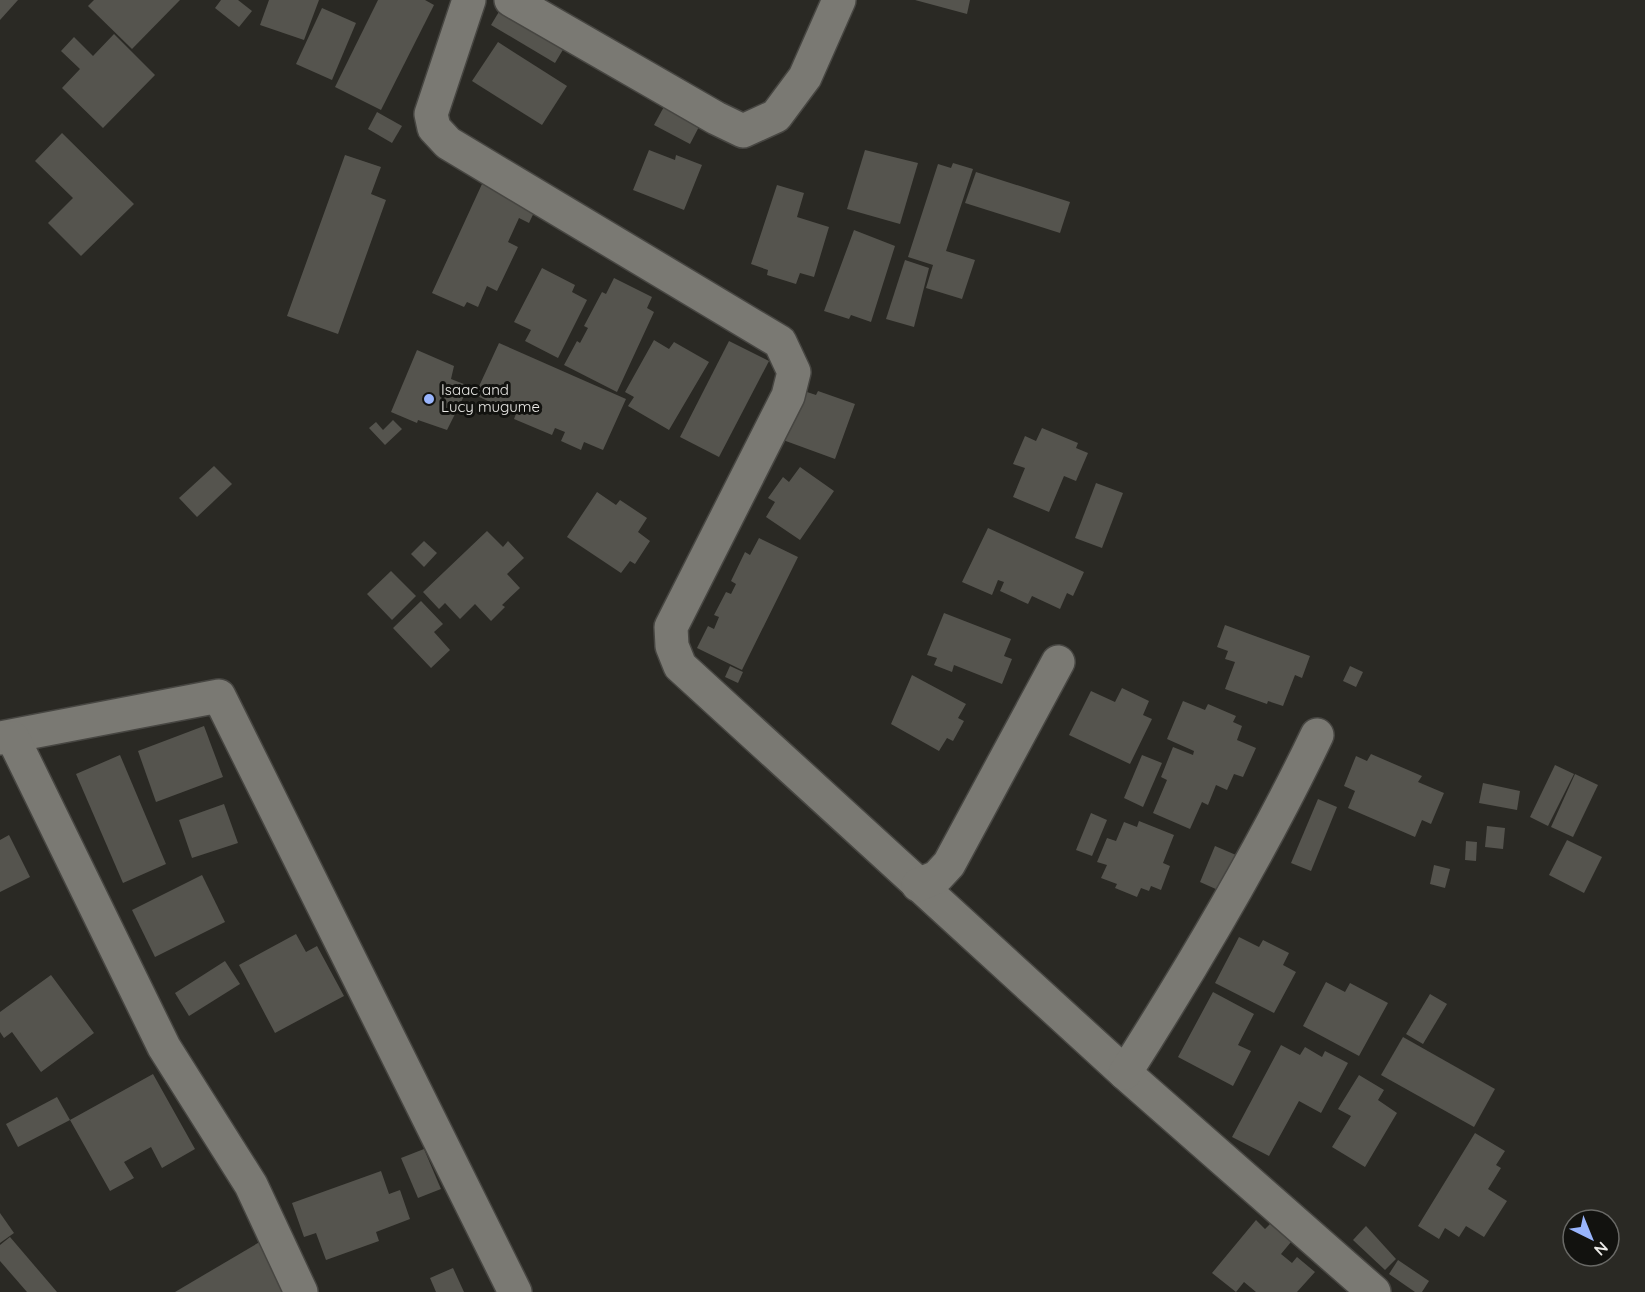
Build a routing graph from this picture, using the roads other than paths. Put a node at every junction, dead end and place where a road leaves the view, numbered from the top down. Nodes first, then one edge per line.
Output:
1 (469, 0) edge
2 (511, 0) edge
3 (839, 0) edge
4 (1058, 662) dead end
5 (1317, 735) dead end
6 (6, 738) edge
7 (918, 885) junction
8 (1125, 1073) junction
9 (301, 1292) edge
10 (515, 1292) edge
11 (1374, 1292) edge

1 - 7 street
2 - 3 street
4 - 7 street
5 - 8 street
6 - 9 street
6 - 10 street
7 - 8 street
8 - 11 street

